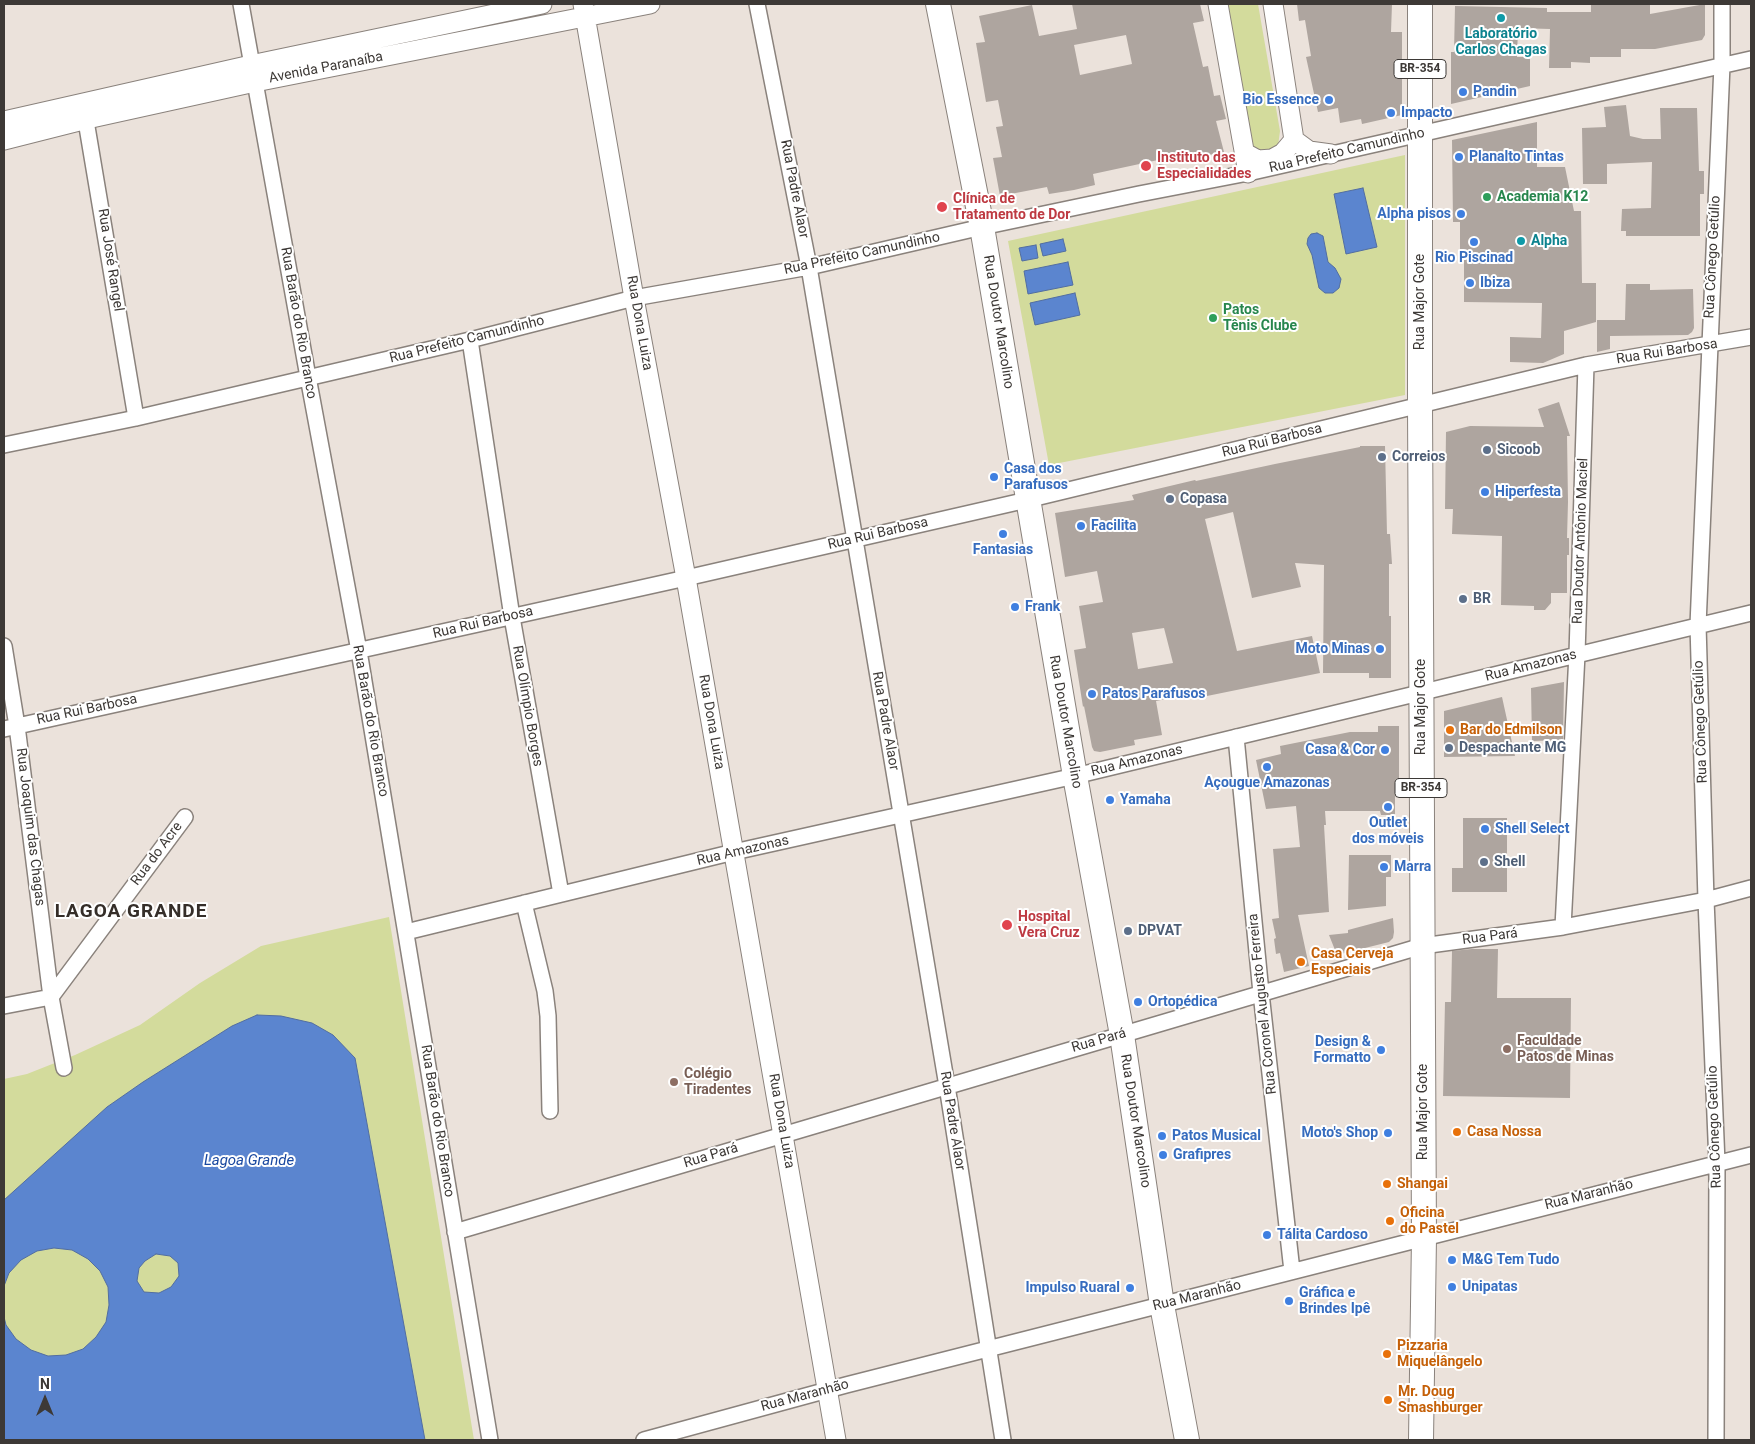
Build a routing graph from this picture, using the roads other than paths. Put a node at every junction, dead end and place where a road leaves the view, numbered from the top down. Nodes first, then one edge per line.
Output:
1 (241, 4) edge
2 (542, 4) edge
3 (650, 4) edge
4 (757, 4) edge
5 (938, 4) edge
6 (1218, 4) edge
7 (1273, 4) edge
8 (1420, 4) edge
9 (1722, 4) edge
10 (584, 11) edge
11 (1751, 60) edge
12 (1722, 65) junction
13 (253, 74) junction
14 (85, 111) junction
15 (4, 121) edge
16 (1420, 135) junction
17 (4, 140) edge
18 (1294, 140) junction
19 (1245, 154) junction
20 (1332, 154) junction
21 (1248, 173) junction
22 (982, 227) junction
23 (809, 267) junction
24 (634, 298) junction
25 (1751, 337) edge
26 (470, 340) junction
27 (1710, 346) junction
28 (1586, 365) junction
29 (308, 377) junction
30 (1420, 405) junction
31 (136, 418) junction
32 (4, 445) edge
33 (1027, 500) junction
34 (854, 539) junction
35 (686, 578) junction
36 (1751, 613) edge
37 (512, 617) junction
38 (1698, 625) junction
39 (4, 646) edge
40 (359, 651) junction
41 (1577, 654) junction
42 (1421, 692) junction
43 (11, 727) edge
44 (1236, 737) junction
45 (1075, 776) junction
46 (902, 815) junction
47 (185, 817) dead end
48 (734, 852) junction
49 (1751, 888) edge
50 (561, 894) junction
51 (1706, 900) junction
52 (524, 903) junction
53 (1564, 927) junction
54 (406, 932) junction
55 (1422, 946) junction
56 (1261, 993) junction
57 (51, 997) junction
58 (4, 1006) edge
59 (1122, 1034) junction
60 (64, 1068) dead end
61 (947, 1086) junction
62 (550, 1111) dead end
63 (783, 1135) junction
64 (1751, 1155) edge
65 (1717, 1163) junction
66 (455, 1232) junction
67 (1424, 1237) junction
68 (1292, 1271) junction
69 (1162, 1305) junction
70 (987, 1349) junction
71 (827, 1389) junction
72 (490, 1440) edge
73 (649, 1440) edge
74 (836, 1440) edge
75 (1003, 1440) edge
76 (1187, 1440) edge
77 (1420, 1440) edge
78 (1716, 1440) edge

1 - 13 street, Rua Barão do Rio Branco
2 - 13 street, Avenida Paranaíba
3 - 10 street, Avenida Paranaíba
4 - 23 street, Rua Padre Alaor
5 - 22 main road, Rua Doutor Marcolino
6 - 19 street
7 - 18 street
8 - 16 main road, Rua Major Gote / BR-354
9 - 12 street, Rua Cônego Getúlio
10 - 13 street, Avenida Paranaíba
10 - 24 street, Rua Dona Luiza
11 - 12 street, Rua Prefeito Camundinho
12 - 16 street, Rua Prefeito Camundinho
12 - 27 street, Rua Cônego Getúlio
13 - 14 street, Avenida Paranaíba
13 - 29 street, Rua Barão do Rio Branco
14 - 15 street, Avenida Paranaíba
14 - 17 street, Avenida Paranaíba
14 - 31 street, Rua José Rangel
16 - 20 street, Rua Prefeito Camundinho
16 - 30 main road, Rua Major Gote / BR-354
18 - 19 street
18 - 20 street
19 - 21 street
20 - 21 street, Rua Prefeito Camundinho
21 - 22 street, Rua Prefeito Camundinho
22 - 23 street, Rua Prefeito Camundinho
22 - 33 main road, Rua Doutor Marcolino
23 - 24 street, Rua Prefeito Camundinho
23 - 34 street, Rua Padre Alaor
24 - 26 street, Rua Prefeito Camundinho
24 - 35 street, Rua Dona Luiza
25 - 27 street, Rua Rui Barbosa
26 - 29 street, Rua Prefeito Camundinho
26 - 37 street, Rua Olímpio Borges
27 - 28 street, Rua Rui Barbosa
27 - 38 street, Rua Cônego Getúlio
28 - 30 street, Rua Rui Barbosa
28 - 41 street, Rua Doutor Antônio Maciel
29 - 31 street, Rua Prefeito Camundinho
29 - 40 street, Rua Barão do Rio Branco
30 - 33 street, Rua Rui Barbosa
30 - 42 main road, Rua Major Gote / BR-354
31 - 32 street, Rua Prefeito Camundinho
33 - 34 street, Rua Rui Barbosa
33 - 45 main road, Rua Doutor Marcolino
34 - 35 street, Rua Rui Barbosa
34 - 46 street, Rua Padre Alaor
35 - 37 street, Rua Rui Barbosa
35 - 48 street, Rua Dona Luiza
36 - 38 street, Rua Amazonas
37 - 40 street, Rua Rui Barbosa
37 - 50 street, Rua Olímpio Borges
38 - 41 street, Rua Amazonas
38 - 51 street, Rua Cônego Getúlio
39 - 43 street, Rua Joaquim das Chagas
40 - 43 street, Rua Rui Barbosa
40 - 54 street, Rua Barão do Rio Branco
41 - 42 street, Rua Amazonas
41 - 53 street, Rua Doutor Antônio Maciel
42 - 44 street, Rua Amazonas
42 - 55 main road, Rua Major Gote / BR-354
43 - 57 street, Rua Joaquim das Chagas
44 - 45 street, Rua Amazonas
44 - 56 street, Rua Coronel Augusto Ferreira
45 - 46 street, Rua Amazonas
45 - 59 main road, Rua Doutor Marcolino
46 - 48 street, Rua Amazonas
46 - 61 street, Rua Padre Alaor
47 - 57 street, Rua do Acre
48 - 50 street, Rua Amazonas
48 - 63 street, Rua Dona Luiza
49 - 51 street, Rua Pará
50 - 52 street, Rua Amazonas
51 - 53 street, Rua Pará
51 - 65 street, Rua Cônego Getúlio
52 - 54 street, Rua Amazonas
52 - 62 street
53 - 55 street, Rua Pará
54 - 66 street, Rua Barão do Rio Branco
55 - 56 street, Rua Pará
55 - 67 main road, Rua Major Gote / BR-354
56 - 59 street, Rua Pará
56 - 68 street, Rua Coronel Augusto Ferreira
57 - 58 street
57 - 60 street, Rua Joaquim das Chagas
59 - 61 street, Rua Pará
59 - 69 main road, Rua Doutor Marcolino
61 - 63 street, Rua Pará
61 - 70 street, Rua Padre Alaor
63 - 66 street, Rua Pará
63 - 71 street, Rua Dona Luiza
64 - 65 street, Rua Maranhão
65 - 67 street, Rua Maranhão
65 - 78 street, Rua Cônego Getúlio
66 - 72 street, Rua Barão do Rio Branco
67 - 68 street, Rua Maranhão
67 - 77 main road, Rua Major Gote / BR-354
68 - 69 street, Rua Maranhão
69 - 70 street, Rua Maranhão
69 - 76 main road, Rua Doutor Marcolino
70 - 71 street, Rua Maranhão
70 - 75 street, Rua Padre Alaor
71 - 73 street, Rua Maranhão
71 - 74 street, Rua Dona Luiza

